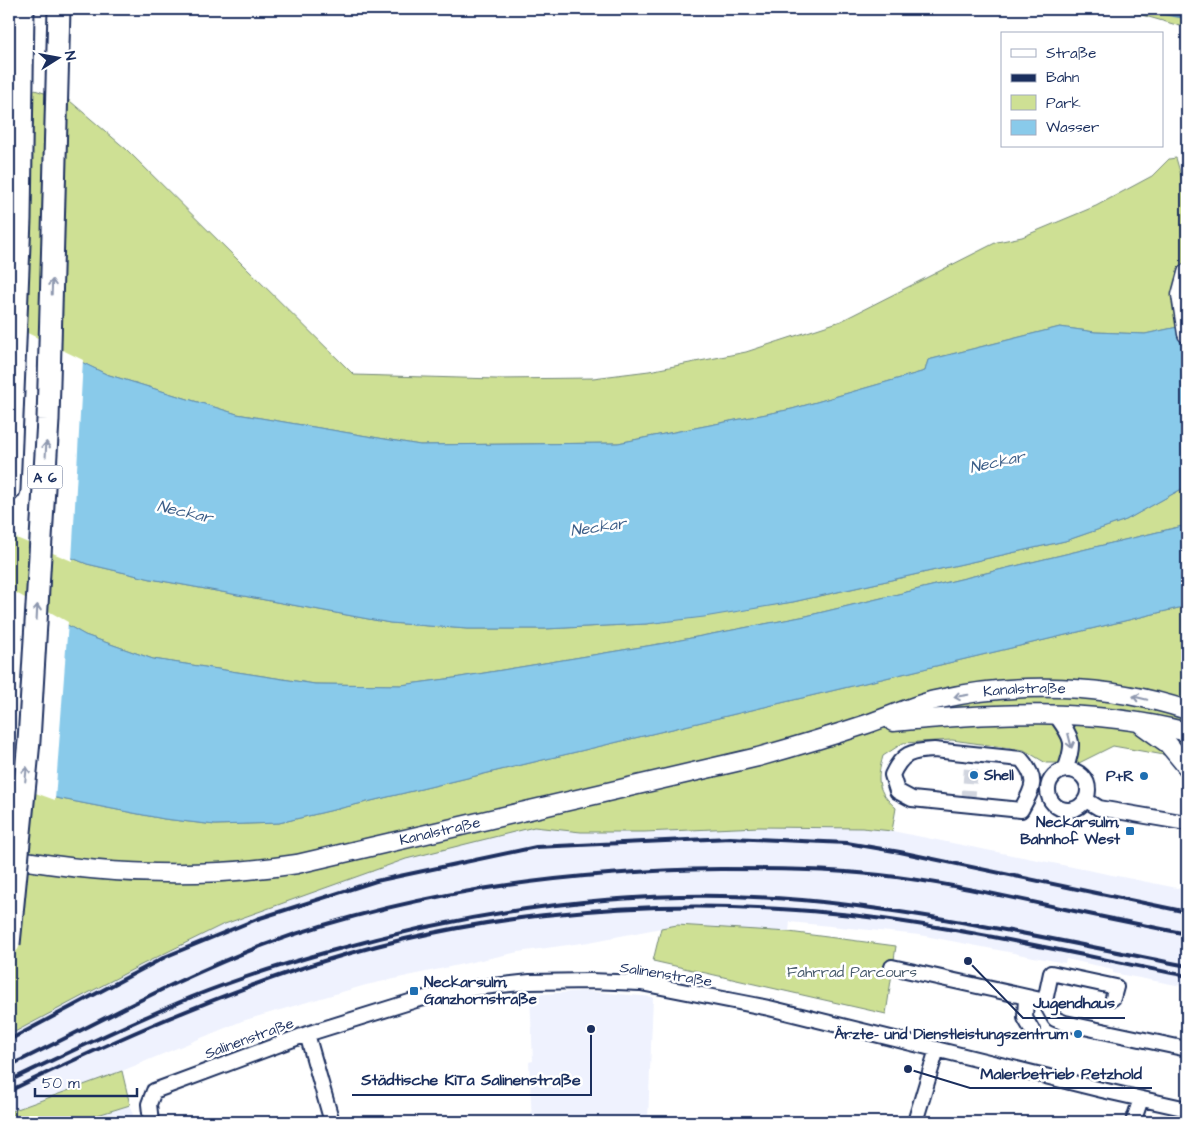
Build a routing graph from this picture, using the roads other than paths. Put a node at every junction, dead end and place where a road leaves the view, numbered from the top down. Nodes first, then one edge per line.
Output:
1 (23, 9) edge
2 (59, 9) edge
3 (1187, 273) edge
4 (1187, 334) edge
5 (9, 490) edge
6 (1184, 707) edge
7 (1055, 714) junction
8 (1139, 722) junction
9 (865, 725) junction
10 (1187, 732) edge
11 (1187, 767) edge
12 (1065, 770) junction
13 (1033, 788) junction
14 (1048, 789) junction
15 (1086, 800) junction
16 (1186, 820) edge
17 (9, 858) edge
18 (9, 944) edge
19 (892, 967) dead end
20 (1026, 997) junction
21 (1114, 998) dead end
22 (1045, 1001) junction
23 (1032, 1030) dead end
24 (307, 1034) junction
25 (937, 1049) junction
26 (1187, 1049) edge
27 (1140, 1099) junction
28 (1187, 1109) edge
29 (151, 1122) edge
30 (332, 1122) edge
31 (915, 1122) edge
32 (1133, 1122) edge

1 - 5 highway, A 6
18 -> 2 highway, A 6, bridge
3 - 4 main road
6 -> 9 main road, Kanalstraße
7 - 8 main road, Kanalstraße
7 - 9 main road, Kanalstraße
7 -> 12 street
8 - 10 main road, Kanalstraße
8 - 11 main road
9 - 17 main road, Kanalstraße
12 - 14 street
12 - 15 street
13 - 13 street
13 - 14 street
14 - 15 street
15 - 16 street
19 - 20 street
20 - 22 street
20 - 23 street
21 - 22 street
22 - 26 street
24 - 25 street, Salinenstraße
24 - 29 street, Salinenstraße
24 - 30 street
25 - 27 street, Salinenstraße
25 - 31 street
27 - 28 street, Salinenstraße
27 - 32 street

